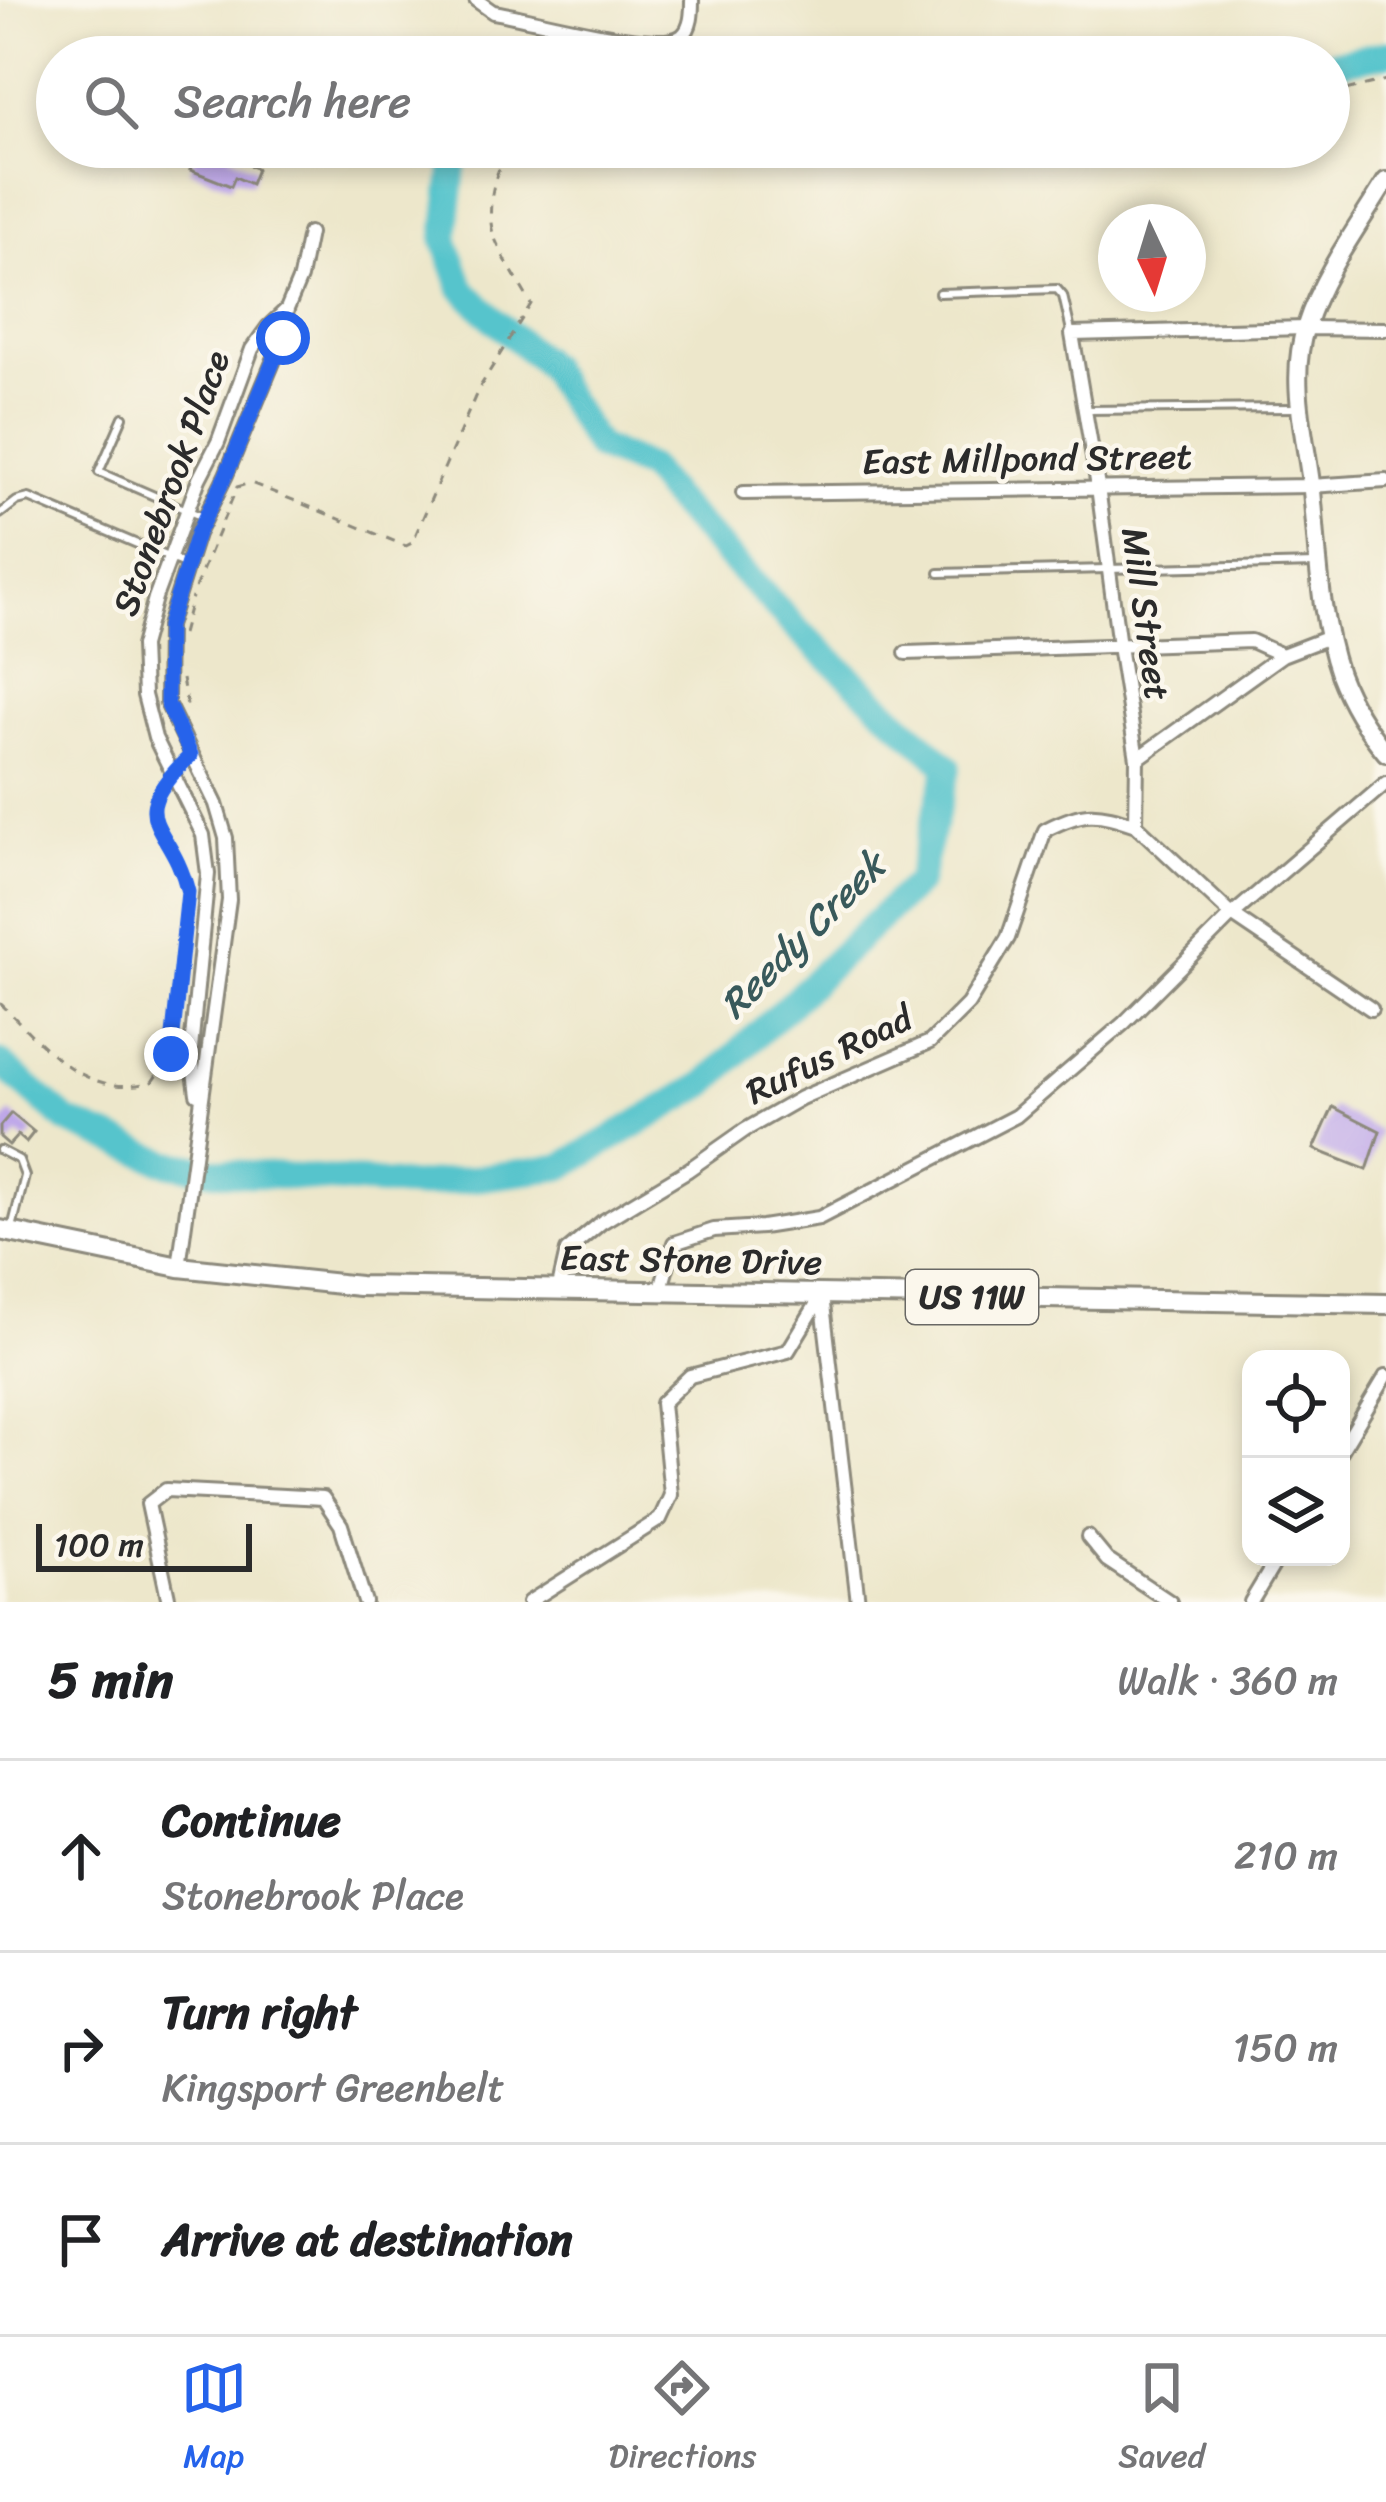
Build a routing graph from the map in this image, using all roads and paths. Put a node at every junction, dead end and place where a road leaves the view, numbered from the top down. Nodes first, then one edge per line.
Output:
1 (476, 0) edge
2 (692, 0) edge
3 (617, 36) edge
4 (680, 36) edge
5 (1386, 80) edge
6 (1350, 89) edge
7 (499, 168) edge
8 (1386, 181) edge
9 (309, 233) dead end
10 (939, 293) dead end
11 (287, 310) junction
12 (1305, 328) junction
13 (1386, 329) edge
14 (1072, 334) junction
15 (1300, 408) junction
16 (1085, 410) junction
17 (123, 417) dead end
18 (1386, 481) edge
19 (1098, 487) junction
20 (1311, 487) junction
21 (743, 493) dead end
22 (188, 511) junction
23 (0, 514) edge
24 (205, 518) junction
25 (170, 558) junction
26 (1319, 564) junction
27 (187, 565) junction
28 (1109, 569) junction
29 (939, 573) dead end
30 (1329, 637) junction
31 (181, 640) dead end
32 (1119, 646) junction
33 (906, 653) dead end
34 (1282, 655) junction
35 (179, 663) dead end
36 (190, 727) dead end
37 (1386, 753) edge
38 (1137, 759) junction
39 (173, 772) junction
40 (1386, 783) edge
41 (1136, 825) junction
42 (1232, 915) junction
43 (0, 1003) edge
44 (1371, 1009) dead end
45 (199, 1108) junction
46 (0, 1150) edge
47 (6, 1232) edge
48 (178, 1267) junction
49 (557, 1291) junction
50 (660, 1292) junction
51 (822, 1295) junction
52 (1386, 1304) edge
53 (1386, 1376) edge
54 (1350, 1436) edge
55 (1088, 1537) dead end
56 (1273, 1566) edge
57 (169, 1602) edge
58 (365, 1602) edge
59 (529, 1602) edge
60 (858, 1602) edge
61 (1170, 1602) edge
62 (1251, 1602) edge

1 - 3 street
2 - 4 street
5 - 6 path
7 - 31 path
8 - 12 main road
9 - 11 street, Stonebrook Place
10 - 14 lane
11 - 22 street, Stonebrook Place
11 - 24 street, Stonebrook Place
12 - 13 street
12 - 14 street
12 - 15 main road
14 - 16 street, Mill Street
15 - 16 lane
15 - 20 main road
16 - 19 street, Mill Street
17 - 22 lane
18 - 20 street, East Millpond Street
19 - 20 street, East Millpond Street
19 - 21 street, East Millpond Street
19 - 28 street, Mill Street
20 - 26 main road
22 - 24 lane
22 - 25 street, Stonebrook Place
23 - 25 lane
24 - 27 street, Stonebrook Place
25 - 27 lane
25 - 39 street, Stonebrook Place
26 - 28 lane
26 - 30 main road
27 - 45 street, Stonebrook Place
28 - 29 lane
28 - 32 street, Mill Street
30 - 34 street
30 - 37 main road
32 - 33 street
32 - 34 street
32 - 38 street, Mill Street
34 - 38 street
35 - 36 path
38 - 41 street, Mill Street
39 - 43 path
39 - 45 street, Stonebrook Place
40 - 42 street
41 - 42 street
41 - 49 street, Rufus Road
42 - 44 street
42 - 50 street
45 - 48 street, Stonebrook Place
46 - 47 lane
47 - 48 highway, East Stone Drive / US 11W
48 - 49 highway, East Stone Drive / US 11W
49 - 50 highway, East Stone Drive / US 11W
50 - 51 highway, East Stone Drive / US 11W
51 - 52 highway, East Stone Drive / US 11W
51 - 59 street
51 - 60 street
53 - 54 street
55 - 61 street
56 - 62 street
57 - 58 street

